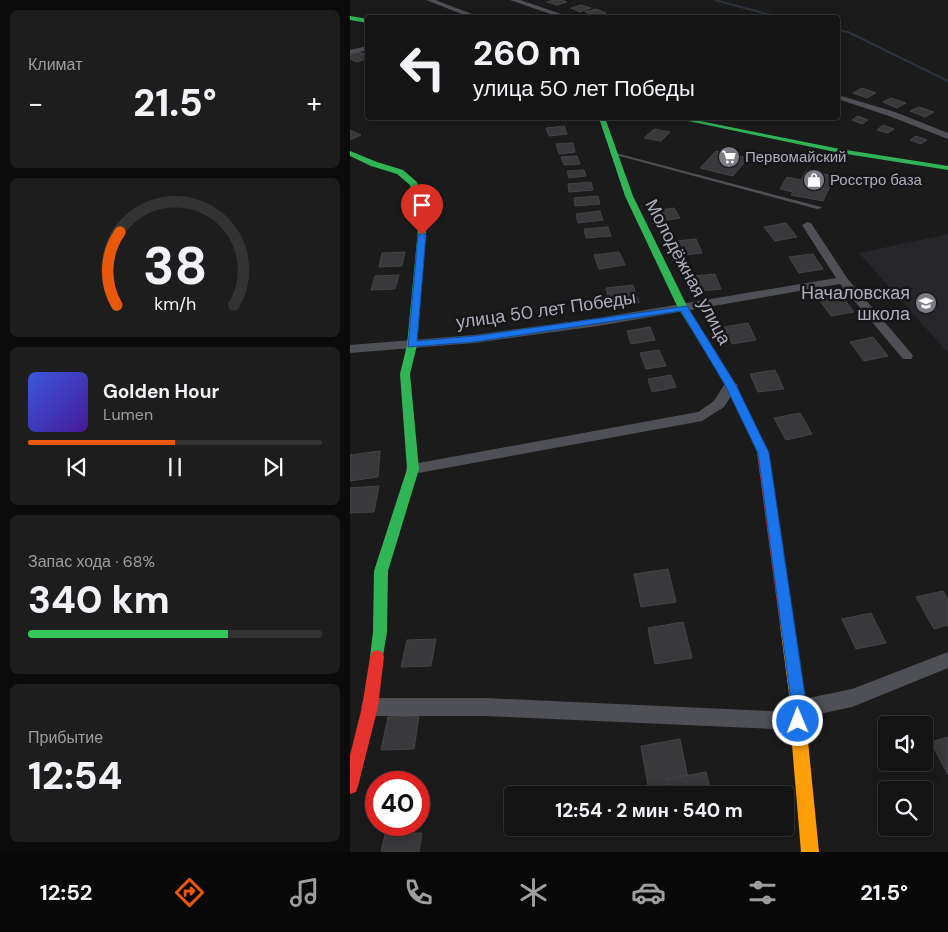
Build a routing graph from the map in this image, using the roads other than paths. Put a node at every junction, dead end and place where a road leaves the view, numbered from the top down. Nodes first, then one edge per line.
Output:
1 (429, 0) edge
2 (513, 0) edge
3 (472, 15) edge
4 (560, 15) edge
5 (350, 18) edge
6 (365, 20) edge
7 (365, 49) edge
8 (350, 52) edge
9 (840, 98) edge
10 (603, 120) edge
11 (687, 120) edge
12 (948, 136) edge
13 (350, 153) edge
14 (614, 153) junction
15 (948, 168) edge
16 (819, 208) dead end
17 (807, 225) dead end
18 (843, 280) junction
19 (683, 308) junction
20 (412, 345) junction
21 (350, 349) edge
22 (907, 356) dead end
23 (731, 385) junction
24 (413, 469) junction
25 (948, 660) edge
26 (370, 707) junction
27 (799, 715) junction
28 (350, 786) edge
29 (810, 852) edge

1 - 3 street
2 - 4 street
5 - 6 street
7 - 8 street
9 - 12 street
10 - 14 street, Молодёжная улица
11 - 15 street
13 - 20 street
14 - 16 lane
14 - 19 street, Молодёжная улица
17 - 18 street
18 - 19 street, улица 50 лет Победы
18 - 22 street
19 - 20 street, улица 50 лет Победы
19 - 23 street, Молодёжная улица
20 - 21 street, улица 50 лет Победы
20 - 24 street
23 - 24 street
23 - 27 street, Молодёжная улица
24 - 26 street
25 - 27 street
26 - 27 street
26 - 28 street
27 - 29 street, Молодёжная улица

